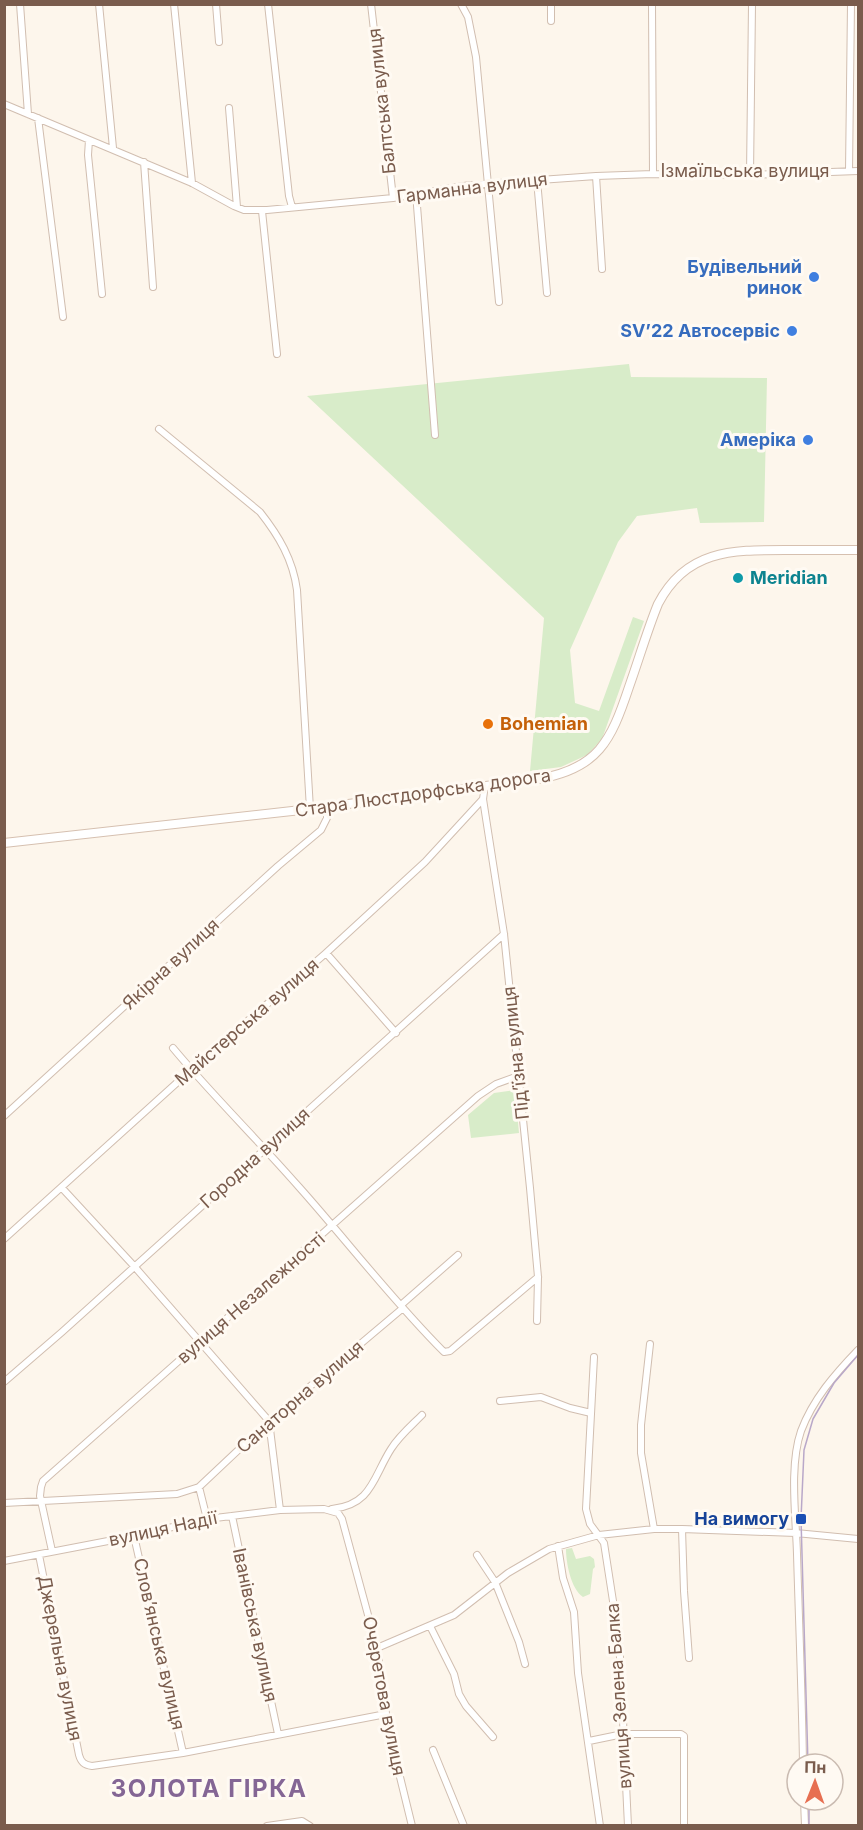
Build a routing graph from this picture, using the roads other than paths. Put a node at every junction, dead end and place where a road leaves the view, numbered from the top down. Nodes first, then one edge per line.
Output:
1 (20, 4) edge
2 (99, 4) edge
3 (174, 4) edge
4 (216, 4) edge
5 (268, 4) edge
6 (371, 4) edge
7 (461, 4) edge
8 (551, 4) edge
9 (652, 4) edge
10 (752, 4) edge
11 (851, 4) edge
12 (551, 21) dead end
13 (219, 42) dead end
14 (4, 104) edge
15 (229, 108) dead end
16 (28, 114) junction
17 (38, 118) junction
18 (88, 140) junction
19 (113, 148) junction
20 (144, 162) junction
21 (849, 171) junction
22 (858, 171) edge
23 (653, 174) junction
24 (750, 175) junction
25 (596, 176) junction
26 (537, 180) junction
27 (192, 183) junction
28 (487, 184) junction
29 (416, 193) junction
30 (393, 198) junction
31 (237, 207) junction
32 (292, 207) junction
33 (262, 211) junction
34 (602, 269) dead end
35 (153, 287) dead end
36 (547, 292) dead end
37 (102, 294) dead end
38 (500, 302) dead end
39 (63, 317) dead end
40 (278, 354) dead end
41 (159, 429) dead end
42 (435, 435) dead end
43 (858, 550) edge
44 (485, 785) junction
45 (483, 799) junction
46 (327, 807) junction
47 (310, 809) junction
48 (4, 843) edge
49 (504, 934) junction
50 (326, 953) junction
51 (396, 1033) junction
52 (173, 1048) dead end
53 (191, 1070) junction
54 (518, 1076) junction
55 (4, 1116) edge
56 (266, 1149) junction
57 (62, 1188) junction
58 (334, 1226) junction
59 (4, 1239) edge
60 (458, 1255) dead end
61 (134, 1266) junction
62 (538, 1277) junction
63 (402, 1307) junction
64 (537, 1321) dead end
65 (200, 1344) junction
66 (650, 1344) dead end
67 (858, 1350) edge
68 (594, 1357) dead end
69 (4, 1382) edge
70 (500, 1401) dead end
71 (591, 1413) junction
72 (423, 1415) dead end
73 (269, 1421) junction
74 (199, 1487) junction
75 (41, 1500) junction
76 (4, 1503) edge
77 (332, 1509) junction
78 (280, 1510) junction
79 (232, 1516) junction
80 (207, 1519) junction
81 (654, 1529) junction
82 (682, 1529) junction
83 (796, 1533) junction
84 (599, 1534) junction
85 (134, 1536) junction
86 (858, 1539) edge
87 (558, 1546) junction
88 (52, 1551) junction
89 (39, 1555) junction
90 (477, 1555) dead end
91 (4, 1561) edge
92 (495, 1582) junction
93 (430, 1626) junction
94 (377, 1647) junction
95 (689, 1658) dead end
96 (525, 1664) dead end
97 (386, 1714) junction
98 (278, 1734) junction
99 (623, 1734) junction
100 (493, 1737) dead end
101 (589, 1741) junction
102 (433, 1750) dead end
103 (804, 1752) edge
104 (183, 1753) junction
105 (267, 1826) edge
106 (310, 1826) edge
107 (412, 1826) edge
108 (464, 1826) edge
109 (600, 1826) edge
110 (628, 1826) edge
111 (684, 1826) edge

1 - 16 street
2 - 19 street
3 - 27 street
4 - 13 street
5 - 32 street
6 - 30 street, Балтська вулиця
7 - 28 street
8 - 12 street
9 - 23 street, Ізмаїльська вулиця
10 - 24 street
11 - 21 street
14 - 16 street, Гарманна вулиця
15 - 31 street
16 - 17 street, Гарманна вулиця
17 - 18 street, Гарманна вулиця
17 - 39 street
18 - 19 street, Гарманна вулиця
18 - 37 street
19 - 20 street, Гарманна вулиця
20 - 27 street, Гарманна вулиця
20 - 35 street
21 - 22 street, Ізмаїльська вулиця
21 - 24 street, Ізмаїльська вулиця
23 - 24 street, Ізмаїльська вулиця
23 - 25 street, Гарманна вулиця
25 - 26 street, Гарманна вулиця
25 - 34 street
26 - 28 street, Гарманна вулиця
26 - 36 street
27 - 31 street, Гарманна вулиця
28 - 29 street, Гарманна вулиця
28 - 38 street
29 - 30 street, Гарманна вулиця
29 - 42 street
30 - 32 street, Гарманна вулиця
31 - 33 street, Гарманна вулиця
32 - 33 street, Гарманна вулиця
33 - 40 street
41 - 47 street
43 - 44 main road, Стара Люстдорфська дорога
44 - 45 street, Підʼїзна вулиця
44 - 46 main road, Стара Люстдорфська дорога
45 - 49 street, Підʼїзна вулиця
45 - 50 street, Майстерська вулиця
46 - 47 main road, Стара Люстдорфська дорога
46 - 55 street, Якірна вулиця
47 - 48 main road, Стара Люстдорфська дорога
49 - 51 street, Городна вулиця
49 - 54 street, Підʼїзна вулиця
50 - 51 street
50 - 53 street, Майстерська вулиця
51 - 56 street, Городна вулиця
52 - 53 street
53 - 56 street
53 - 57 street, Майстерська вулиця
54 - 58 street, вулиця Незалежності
54 - 62 street, Підʼїзна вулиця
56 - 58 street
56 - 61 street, Городна вулиця
57 - 59 street, Майстерська вулиця
57 - 61 street
58 - 63 street
58 - 65 street, вулиця Незалежності
60 - 63 street, Санаторна вулиця
61 - 65 street
61 - 69 street, Городна вулиця
62 - 63 street
62 - 64 street, Підʼїзна вулиця
63 - 73 street, Санаторна вулиця
65 - 73 street
65 - 75 street, вулиця Незалежності
66 - 81 street
67 - 83 street
68 - 71 street, вулиця Зелена Балка
70 - 71 street
71 - 84 street, вулиця Зелена Балка
72 - 77 street
73 - 74 street, Санаторна вулиця
73 - 78 street
74 - 75 street, вулиця Надії
74 - 80 street
75 - 76 street, вулиця Надії
75 - 88 street
77 - 78 street, вулиця Надії
77 - 94 street, Очеретова вулиця
78 - 79 street, вулиця Надії
79 - 80 street, вулиця Надії
79 - 98 street, Іванівська вулиця
80 - 85 street, вулиця Надії
81 - 82 street
81 - 84 street
82 - 83 street
82 - 95 street
83 - 86 street
83 - 103 street
84 - 87 street
84 - 99 street, вулиця Зелена Балка
85 - 88 street, вулиця Надії
85 - 104 street, Словʼянська вулиця
87 - 92 street
87 - 101 street
88 - 89 street, вулиця Надії
89 - 91 street, вулиця Надії
89 - 104 street, Джерельна вулиця
90 - 92 street
92 - 93 street
92 - 96 street
93 - 94 street
93 - 100 street
94 - 97 street, Очеретова вулиця
97 - 98 street
97 - 107 street, Очеретова вулиця
98 - 104 street
99 - 101 street
99 - 110 street, вулиця Зелена Балка
99 - 111 street
101 - 109 street
102 - 108 street
105 - 106 street

